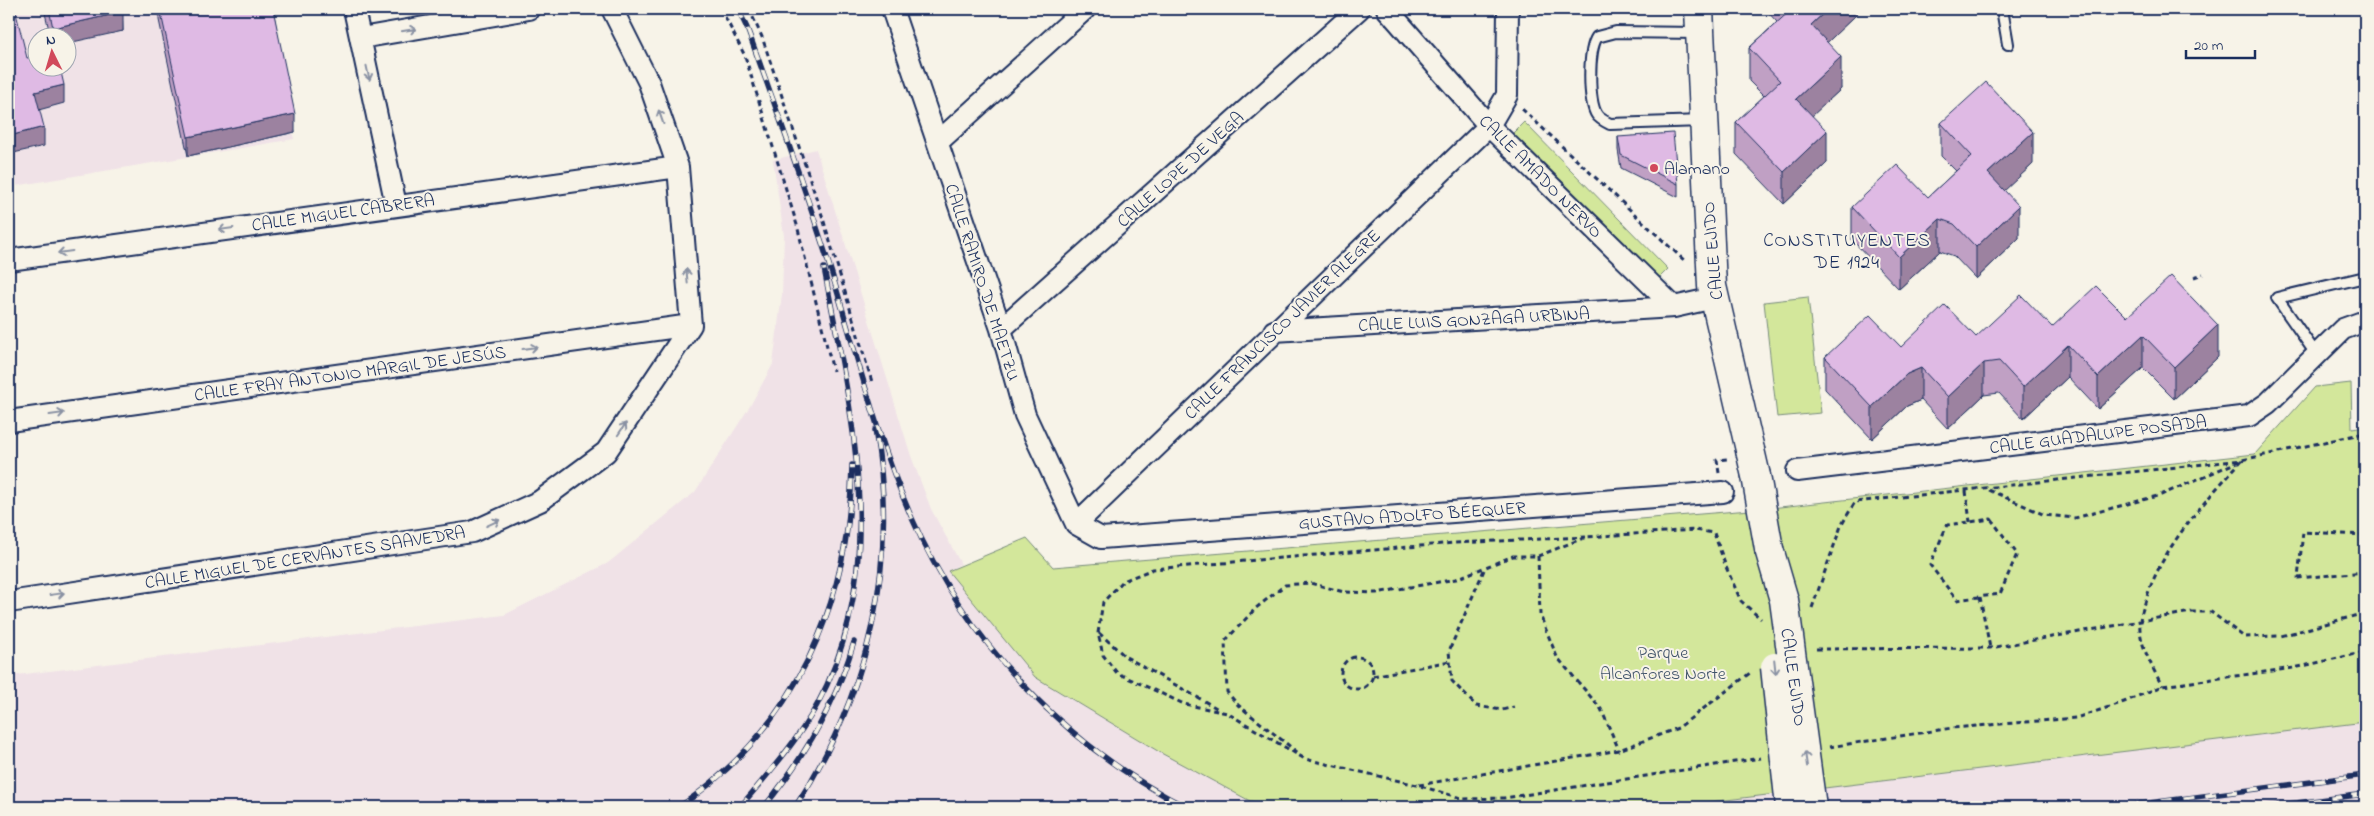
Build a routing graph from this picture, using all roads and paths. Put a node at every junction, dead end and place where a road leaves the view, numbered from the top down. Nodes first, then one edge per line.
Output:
1 (354, 9) edge
2 (529, 9) edge
3 (612, 9) edge
4 (720, 9) edge
5 (749, 9) edge
6 (892, 9) edge
7 (1086, 9) edge
8 (1359, 9) edge
9 (1387, 9) edge
10 (1508, 9) edge
11 (2002, 9) edge
12 (1700, 21) edge
13 (361, 38) junction
14 (2008, 44) dead end
15 (1507, 95) junction
16 (1703, 122) junction
17 (1489, 126) junction
18 (938, 142) junction
19 (678, 167) junction
20 (396, 205) junction
21 (9, 260) edge
22 (2203, 274) dead end
23 (2194, 277) dead end
24 (2365, 278) edge
25 (1713, 292) junction
26 (1674, 307) junction
27 (2365, 321) edge
28 (691, 325) junction
29 (1001, 329) junction
30 (1274, 331) junction
31 (2316, 354) junction
32 (833, 371) dead end
33 (872, 382) dead end
34 (9, 421) edge
35 (2365, 435) edge
36 (2242, 460) junction
37 (1797, 472) dead end
38 (1987, 489) junction
39 (1966, 491) junction
40 (1723, 492) dead end
41 (1970, 522) junction
42 (1076, 524) junction
43 (2365, 535) edge
44 (1586, 537) junction
45 (1769, 548) junction
46 (1538, 556) junction
47 (1484, 569) junction
48 (2365, 572) edge
49 (1980, 597) junction
50 (9, 602) edge
51 (2365, 613) edge
52 (1809, 615) dead end
53 (1762, 620) dead end
54 (2140, 622) junction
55 (1098, 633) junction
56 (1812, 648) dead end
57 (1990, 648) junction
58 (2365, 652) edge
59 (1450, 661) junction
60 (1756, 667) dead end
61 (1373, 676) junction
62 (2162, 686) junction
63 (1514, 706) dead end
64 (1223, 712) junction
65 (1826, 748) dead end
66 (1619, 750) junction
67 (1767, 757) dead end
68 (1305, 759) junction
69 (1417, 785) junction
70 (1790, 807) edge
71 (1812, 807) edge

1 - 13 street
13 -> 2 street
19 -> 3 street
4 - 32 path
5 - 33 path
6 - 18 street, CALLE RAMIRO DE MAETZU
7 - 18 street
8 - 29 street, CALLE LOPE DE VEGA
9 - 17 street, CALLE AMADO NERVO
10 - 15 street
11 - 14 lane
12 - 16 street, CALLE EJIDO
12 - 16 lane
13 -> 20 street
15 - 17 street, CALLE FRANCISCO JAVIER ALEGRE
15 - 25 path
16 - 25 street, CALLE EJIDO
17 - 26 street, CALLE AMADO NERVO
17 - 30 street, CALLE FRANCISCO JAVIER ALEGRE
18 - 29 street, CALLE RAMIRO DE MAETZU
19 - 20 street, CALLE MIGUEL CABRERA
28 -> 19 street
20 -> 21 street, CALLE MIGUEL CABRERA
22 - 23 path
24 - 31 lane
25 - 26 street
25 - 45 street, CALLE EJIDO, bridge
26 - 30 street, CALLE LUIS GONZAGA URBINA
27 - 31 street, CALLE GUADALUPE POSADA
34 -> 28 street, CALLE FRAY ANTONIO MARGIL DE JESÚS
50 -> 28 street, CALLE MIGUEL DE CERVANTES SAAVEDRA
29 - 42 street, CALLE RAMIRO DE MAETZU
30 - 42 street, CALLE FRANCISCO JAVIER ALEGRE
31 - 37 street, CALLE GUADALUPE POSADA
35 - 36 path
36 - 38 path
36 - 38 path
36 - 54 path
38 - 39 path
39 - 41 path
39 - 52 path
40 - 42 street, GUSTAVO ADOLFO BÉEQUER
41 - 49 path
41 - 49 path
43 - 48 path
44 - 46 path
44 - 53 path
44 - 55 path
45 -> 70 street, CALLE EJIDO, bridge
71 -> 45 street, CALLE EJIDO, bridge
46 - 47 path
46 - 66 path
47 - 59 path
47 - 68 path
49 - 57 path
51 - 54 path
54 - 57 path
54 - 62 path
55 - 64 path
55 - 64 path
56 - 57 path
58 - 62 path
59 - 61 path
59 - 63 path
60 - 66 path
61 - 61 path
62 - 65 path
64 - 68 path
66 - 69 path
67 - 69 path
68 - 69 path

